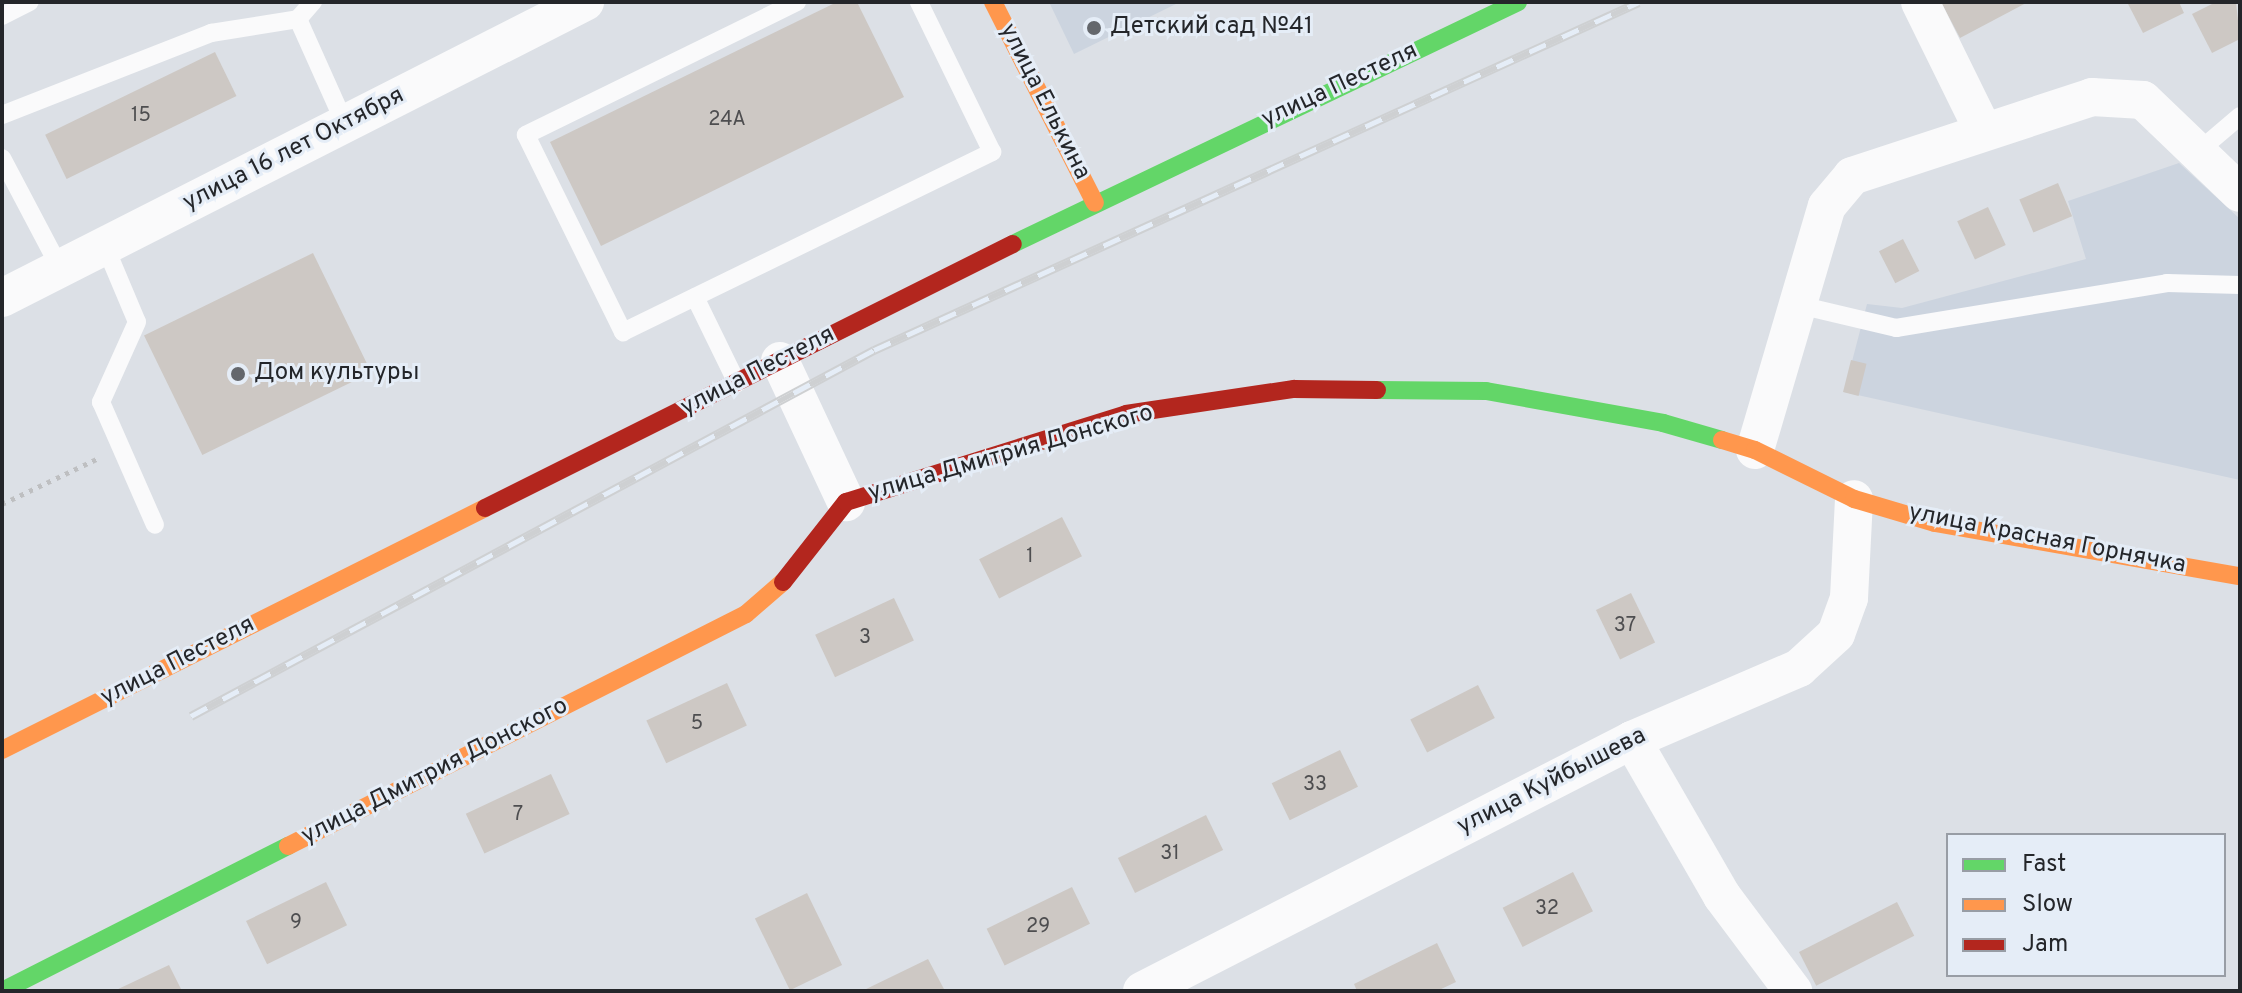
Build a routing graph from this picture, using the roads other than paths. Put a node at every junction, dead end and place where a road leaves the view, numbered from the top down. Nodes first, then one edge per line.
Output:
1 (30, 2) edge
2 (313, 2) edge
3 (585, 2) edge
4 (797, 2) edge
5 (919, 2) edge
6 (993, 2) edge
7 (1518, 2) edge
8 (1920, 2) edge
9 (2, 16) edge
10 (298, 19) junction
11 (2, 115) edge
12 (2240, 116) edge
13 (345, 124) junction
14 (1983, 130) junction
15 (2200, 150) junction
16 (2, 158) edge
17 (2240, 193) edge
18 (1095, 203) junction
19 (105, 246) junction
20 (60, 268) junction
21 (2240, 285) edge
22 (695, 297) junction
23 (2, 298) edge
24 (1799, 305) junction
25 (780, 361) junction
26 (737, 383) junction
27 (1755, 450) junction
28 (1854, 499) junction
29 (846, 502) junction
30 (155, 525) dead end
31 (2240, 576) edge
32 (1632, 740) junction
33 (2, 750) edge
34 (2, 991) edge
35 (1142, 991) edge
36 (1793, 991) edge

1 - 9 lane
2 - 10 lane
3 - 13 street, улица 16 лет Октября
4 - 22 lane
5 - 22 lane
6 - 18 street, улица Елькина
7 - 18 street, улица Пестеля
8 - 14 street
10 - 11 lane
10 - 13 lane
12 - 15 lane
13 - 19 street, улица 16 лет Октября
14 - 15 street
14 - 24 street
15 - 17 street
16 - 20 lane
18 - 25 street, улица Пестеля
19 - 20 street, улица 16 лет Октября
19 - 30 lane
20 - 23 street, улица 16 лет Октября
21 - 24 lane
22 - 26 lane
24 - 27 street
25 - 26 street, улица Пестеля
25 - 29 street
26 - 33 street, улица Пестеля
27 - 28 street, улица Дмитрия Донского
27 - 29 street, улица Дмитрия Донского
28 - 31 street, улица Красная Горнячка
28 - 32 street, улица Куйбышева
29 - 34 street, улица Дмитрия Донского
32 - 35 street, улица Куйбышева
32 - 36 street

